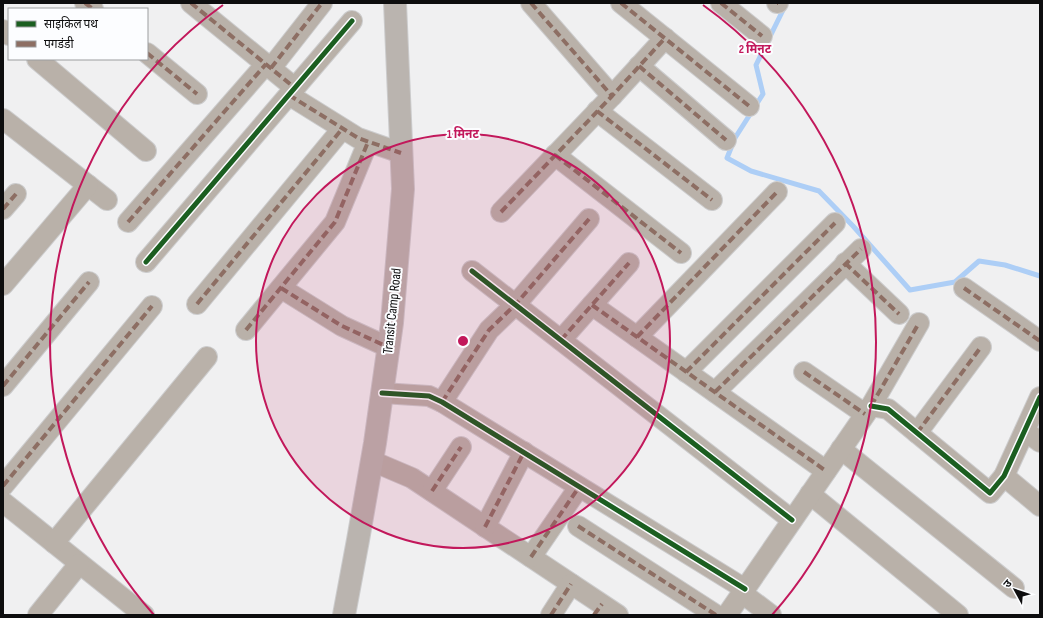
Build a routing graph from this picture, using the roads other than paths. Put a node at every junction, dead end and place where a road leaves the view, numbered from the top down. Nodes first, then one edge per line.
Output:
1 (191, 3) edge
2 (322, 3) edge
3 (531, 3) edge
4 (621, 3) edge
5 (720, 3) edge
6 (399, 8) edge
7 (352, 21) dead end
8 (762, 36) dead end
9 (665, 38) junction
10 (148, 54) edge
11 (38, 60) edge
12 (268, 66) junction
13 (639, 66) junction
14 (292, 92) junction
15 (197, 94) dead end
16 (612, 96) junction
17 (749, 106) dead end
18 (597, 111) junction
19 (3, 118) edge
20 (342, 129) junction
21 (726, 140) dead end
22 (368, 142) junction
23 (146, 151) dead end
24 (401, 153) junction
25 (556, 155) junction
26 (88, 185) junction
27 (777, 192) dead end
28 (16, 194) dead end
29 (107, 200) dead end
30 (712, 200) dead end
31 (3, 209) edge
32 (501, 212) dead end
33 (589, 219) dead end
34 (128, 222) dead end
35 (835, 223) dead end
36 (860, 249) dead end
37 (681, 253) dead end
38 (146, 262) dead end
39 (629, 263) dead end
40 (845, 264) junction
41 (472, 271) dead end
42 (89, 282) dead end
43 (3, 285) edge
44 (280, 288) junction
45 (964, 288) dead end
46 (196, 304) dead end
47 (516, 304) junction
48 (592, 305) junction
49 (152, 306) dead end
50 (899, 314) dead end
51 (919, 323) dead end
52 (246, 330) dead end
53 (637, 337) junction
54 (561, 340) junction
55 (1040, 341) edge
56 (388, 346) junction
57 (980, 347) dead end
58 (207, 357) dead end
59 (686, 372) junction
60 (804, 372) dead end
61 (3, 386) edge
62 (715, 392) junction
63 (382, 393) junction
64 (1040, 397) edge
65 (442, 402) junction
66 (868, 410) junction
67 (917, 433) junction
68 (1033, 437) edge
69 (461, 447) dead end
70 (841, 449) junction
71 (524, 452) junction
72 (372, 461) junction
73 (826, 471) junction
74 (1004, 476) junction
75 (3, 486) edge
76 (579, 487) junction
77 (432, 491) junction
78 (810, 494) junction
79 (3, 502) edge
80 (1040, 506) edge
81 (792, 520) junction
82 (578, 526) dead end
83 (485, 527) junction
84 (54, 543) junction
85 (531, 557) junction
86 (79, 564) junction
87 (571, 584) junction
88 (1014, 588) dead end
89 (743, 591) junction
90 (605, 611) edge
91 (38, 615) edge
92 (144, 615) edge
93 (344, 615) edge
94 (551, 615) edge
95 (716, 615) edge
96 (727, 615) edge
97 (771, 615) edge
98 (958, 615) edge

1 - 12 street
2 - 12 street
3 - 16 street
4 - 9 street
5 - 8 street
6 - 24 main road, Transit Camp Road
7 - 14 street
9 - 13 street
9 - 17 street
10 - 15 street
11 - 23 street
12 - 14 street
12 - 34 street
13 - 16 street
13 - 21 street
14 - 20 street
14 - 38 street
16 - 18 street
18 - 25 street
18 - 30 street
19 - 26 street
20 - 22 street
20 - 46 street
22 - 24 street
22 - 44 street
24 - 56 main road, Transit Camp Road
25 - 32 street
25 - 37 street
26 - 29 street
26 - 43 street
27 - 53 street
28 - 31 street
33 - 47 street
35 - 59 street
36 - 40 street
39 - 48 street
40 - 50 street
40 - 62 street
41 - 47 street
42 - 61 street
44 - 52 street
44 - 56 street
45 - 55 street
47 - 54 street
47 - 65 street
48 - 53 street
48 - 54 street
49 - 75 street
51 - 66 street
53 - 59 street
54 - 81 street
56 - 63 main road, Transit Camp Road
57 - 67 street
58 - 84 street
59 - 62 street
60 - 66 street
62 - 73 street
63 - 65 street
63 - 72 main road, Transit Camp Road
64 - 68 street
65 - 71 street
66 - 67 street
66 - 70 street
67 - 74 street
68 - 74 street
69 - 77 street
70 - 73 street
70 - 88 street
71 - 76 street
71 - 83 street
72 - 77 street
72 - 93 main road, Transit Camp Road
73 - 78 street
74 - 80 street
76 - 85 street
76 - 89 street
77 - 83 street
78 - 81 street
78 - 98 street
79 - 84 street
81 - 89 street
82 - 95 street
83 - 85 street
84 - 86 street
85 - 87 street
86 - 91 street
86 - 92 street
87 - 90 street
87 - 94 street
89 - 96 street
89 - 97 street

